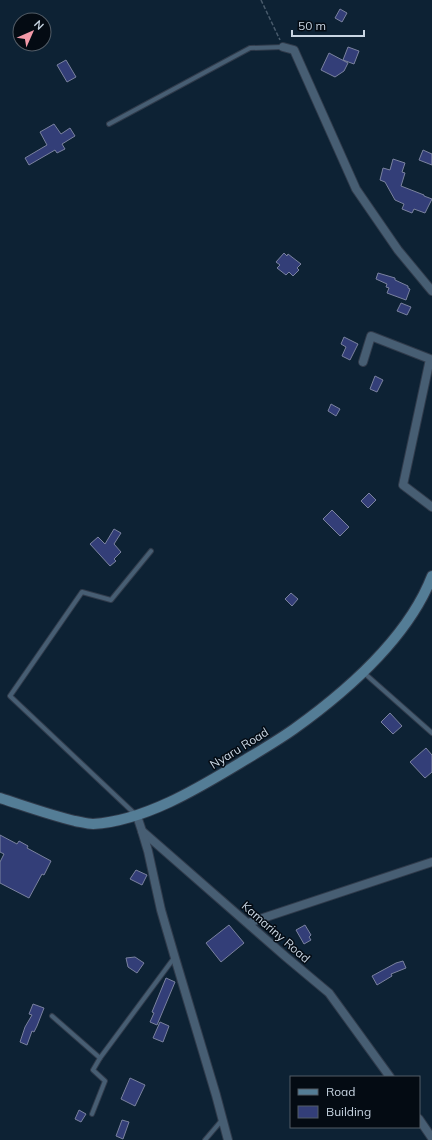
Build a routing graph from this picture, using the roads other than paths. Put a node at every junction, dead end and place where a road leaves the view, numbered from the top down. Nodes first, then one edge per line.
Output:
1 (283, 47) joint
2 (109, 124) dead end
3 (432, 291) edge
4 (363, 362) dead end
5 (432, 507) edge
6 (151, 551) dead end
7 (432, 576) edge
8 (363, 672) junction
9 (432, 733) edge
10 (0, 798) edge
11 (137, 816) junction
12 (142, 831) junction
13 (432, 862) edge
14 (248, 923) junction
15 (175, 958) junction
16 (52, 1016) dead end
17 (100, 1058) junction
18 (389, 1076) edge
19 (92, 1114) dead end
20 (222, 1120) junction
21 (420, 1120) edge
22 (432, 1138) edge
23 (205, 1140) edge
24 (228, 1140) edge

1 - 2 lane
1 - 3 street
4 - 5 street
6 - 11 lane
7 - 8 main road, Nyaru Road
8 - 9 lane
8 - 11 main road, Nyaru Road
10 - 11 main road, Nyaru Road
11 - 12 street
12 - 14 street, Kamariny Road
12 - 15 street
13 - 14 street
14 - 18 street, Kamariny Road
15 - 17 lane
15 - 20 street
16 - 17 lane
17 - 19 lane
20 - 23 lane
20 - 24 street
21 - 22 street

